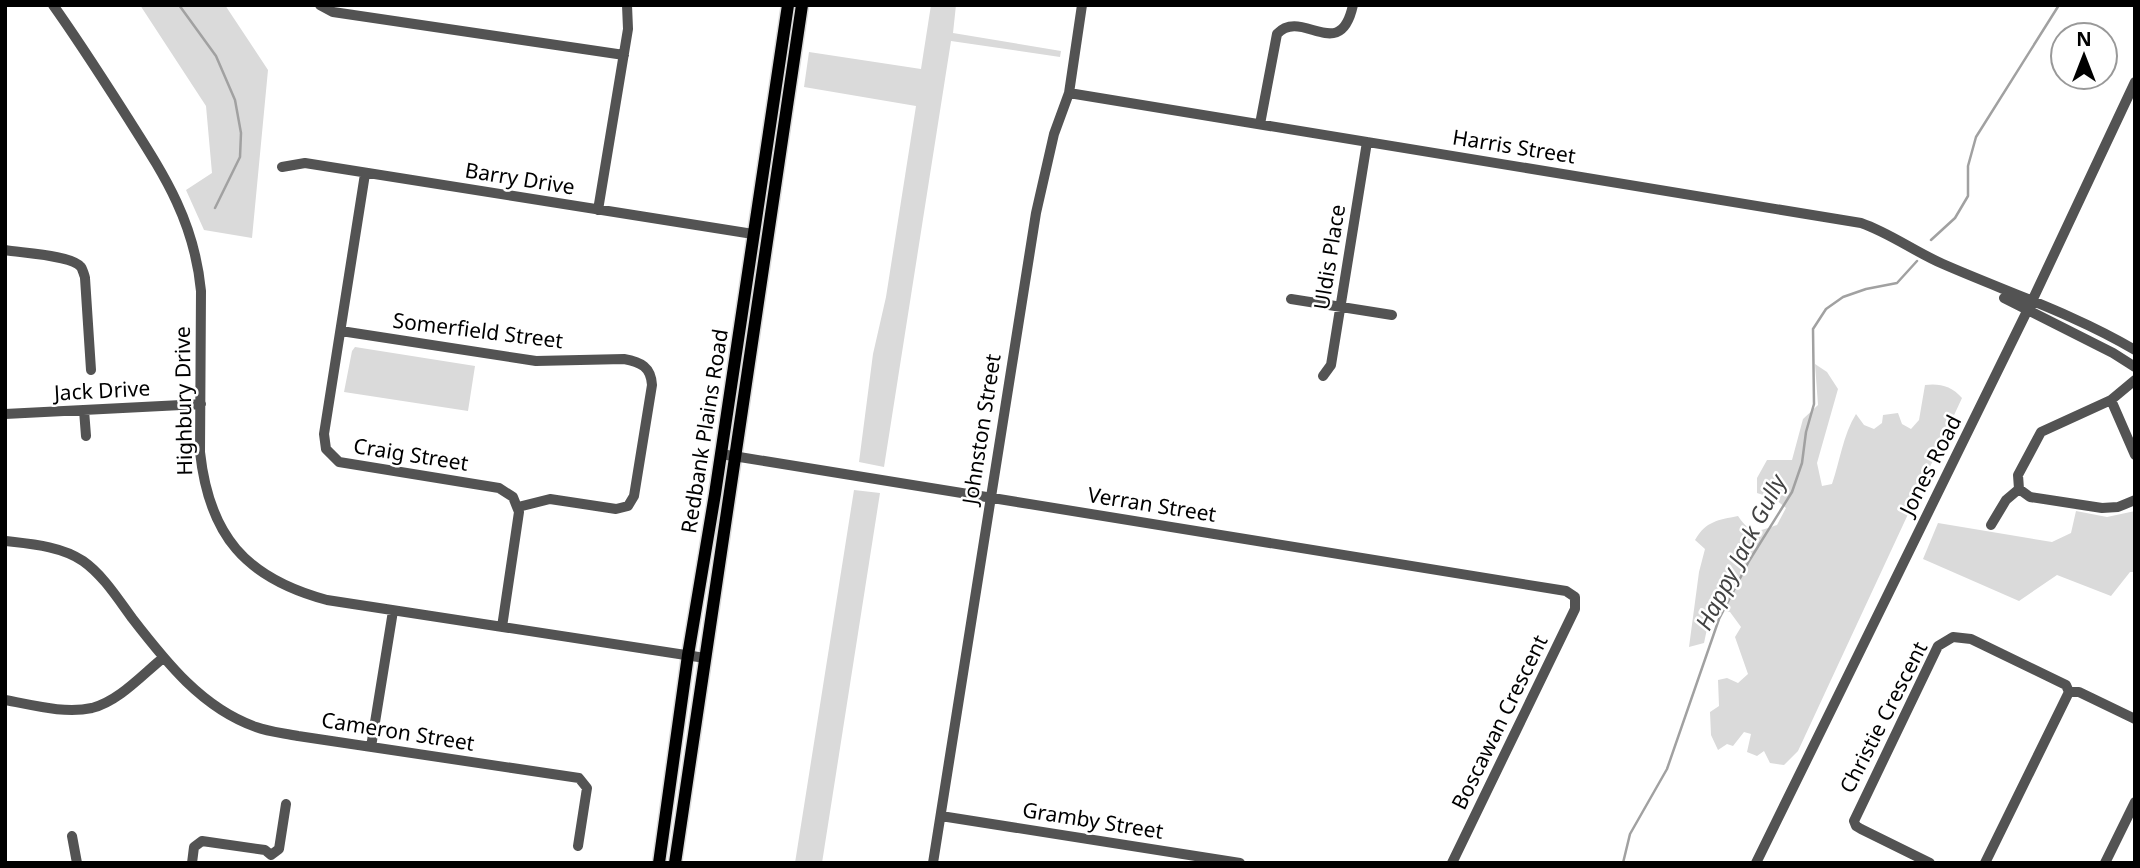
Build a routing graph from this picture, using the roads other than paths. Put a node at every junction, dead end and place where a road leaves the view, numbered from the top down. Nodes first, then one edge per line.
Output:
1 (53, 5) edge
2 (320, 5) edge
3 (627, 5) edge
4 (788, 5) edge
5 (802, 5) edge
6 (1082, 5) edge
7 (1353, 5) edge
8 (624, 55) junction
9 (2135, 82) edge
10 (1069, 93) junction
11 (1260, 124) junction
12 (1367, 142) junction
13 (282, 167) dead end
14 (365, 174) junction
15 (598, 210) junction
16 (753, 234) junction
17 (5, 250) edge
18 (1291, 299) dead end
19 (2030, 306) junction
20 (1340, 307) junction
21 (1392, 315) dead end
22 (341, 331) junction
23 (2135, 350) edge
24 (2135, 367) edge
25 (91, 370) dead end
26 (1323, 376) dead end
27 (2135, 380) edge
28 (2111, 401) junction
29 (201, 404) junction
30 (84, 410) junction
31 (5, 414) edge
32 (86, 436) dead end
33 (721, 454) junction
34 (2135, 455) edge
35 (734, 456) junction
36 (2019, 489) junction
37 (990, 497) junction
38 (2135, 499) edge
39 (518, 506) junction
40 (1991, 525) dead end
41 (5, 541) edge
42 (1575, 597) joint
43 (393, 611) junction
44 (502, 627) junction
45 (688, 655) junction
46 (163, 658) junction
47 (705, 658) junction
48 (2069, 692) junction
49 (5, 701) edge
50 (2135, 719) edge
51 (372, 747) junction
52 (2135, 802) edge
53 (286, 804) dead end
54 (941, 816) junction
55 (72, 836) dead end
56 (578, 846) dead end
57 (271, 859) edge
58 (77, 863) edge
59 (192, 863) edge
60 (659, 863) edge
61 (675, 863) edge
62 (933, 863) edge
63 (1240, 863) edge
64 (1452, 863) edge
65 (1756, 863) edge
66 (1930, 863) edge
67 (1985, 863) edge
68 (2105, 863) edge

1 - 29 street, Highbury Drive
2 - 8 street
3 - 8 street
4 - 16 main road, Redbank Plains Road
5 - 35 main road, Redbank Plains Road
6 - 10 street, Johnston Street
7 - 11 street
8 - 15 street
9 - 19 street, Jones Road
10 - 11 street, Harris Street
10 - 37 street, Johnston Street
11 - 12 street, Harris Street
12 - 19 street, Harris Street
12 - 20 street, Uldis Place
13 - 14 street, Barry Drive
14 - 15 street, Barry Drive
14 - 22 street, Craig Street
15 - 16 street, Barry Drive
16 - 33 main road, Redbank Plains Road
17 - 25 street
18 - 20 street
19 - 23 street
19 - 24 street
19 - 65 street, Jones Road
20 - 21 street
20 - 26 street, Uldis Place
22 - 39 street, Craig Street
22 - 39 street, Somerfield Street
27 - 28 street
28 - 34 street
28 - 36 street
29 - 30 street, Jack Drive
29 - 43 street, Highbury Drive
30 - 31 street, Jack Drive
30 - 32 street
33 - 35 street, Verran Street
33 - 45 main road, Redbank Plains Road
35 - 37 street, Verran Street
35 - 47 main road, Redbank Plains Road
36 - 38 street
36 - 40 street
37 - 42 street, Verran Street
37 - 54 street, Johnston Street
39 - 44 street
41 - 46 street, Cameron Street
42 - 64 street, Boscawan Crescent
43 - 44 street, Highbury Drive
43 - 51 street
44 - 45 street, Highbury Drive
45 - 47 street, Highbury Drive
45 - 60 main road, Redbank Plains Road
46 - 49 street
46 - 51 street, Cameron Street
47 - 61 main road, Redbank Plains Road
48 - 50 street
48 - 66 street, Christie Crescent
48 - 67 street
51 - 56 street, Cameron Street
52 - 68 street
53 - 57 street
54 - 62 street, Johnston Street
54 - 63 street, Gramby Street
55 - 58 street
57 - 59 street

